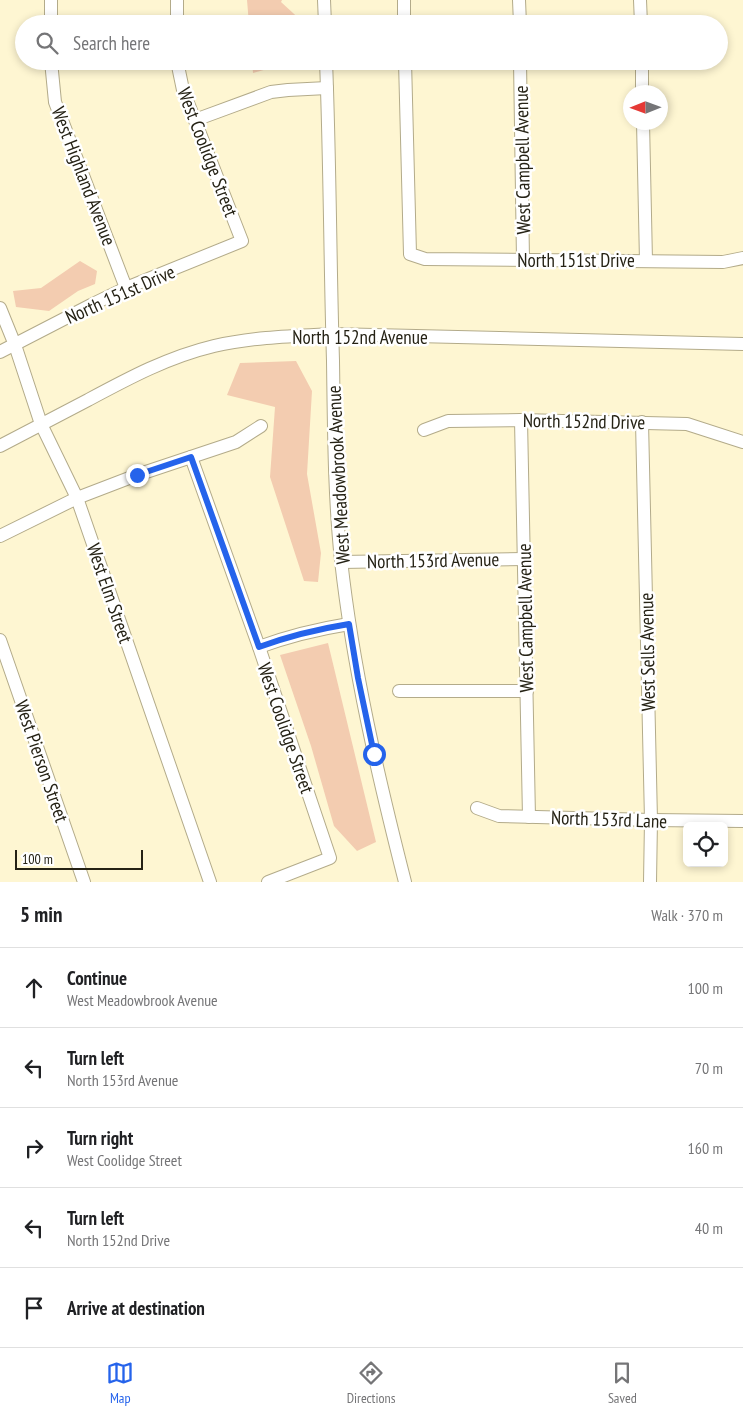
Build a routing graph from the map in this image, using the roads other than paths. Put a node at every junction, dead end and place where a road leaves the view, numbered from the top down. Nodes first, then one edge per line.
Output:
1 (51, 0) edge
2 (177, 0) edge
3 (324, 0) edge
4 (404, 0) edge
5 (520, 0) edge
6 (640, 0) edge
7 (51, 15) edge
8 (177, 15) edge
9 (325, 15) edge
10 (404, 15) edge
11 (520, 15) edge
12 (641, 15) edge
13 (52, 70) edge
14 (179, 70) edge
15 (326, 70) edge
16 (405, 70) edge
17 (520, 70) edge
18 (642, 70) edge
19 (642, 85) edge
20 (327, 88) junction
21 (196, 120) junction
22 (643, 130) edge
23 (242, 241) joint
24 (743, 258) edge
25 (524, 260) junction
26 (646, 261) junction
27 (126, 288) junction
28 (0, 308) edge
29 (332, 334) junction
30 (743, 344) edge
31 (15, 345) junction
32 (0, 352) edge
33 (521, 420) junction
34 (642, 422) junction
35 (42, 424) junction
36 (261, 426) dead end
37 (424, 430) dead end
38 (743, 442) edge
39 (0, 446) edge
40 (191, 457) junction
41 (77, 498) junction
42 (0, 536) edge
43 (524, 558) junction
44 (342, 562) junction
45 (349, 624) junction
46 (0, 640) edge
47 (259, 647) junction
48 (399, 691) dead end
49 (527, 691) junction
50 (477, 808) dead end
51 (529, 817) junction
52 (651, 820) junction
53 (743, 821) edge
54 (84, 882) edge
55 (210, 882) edge
56 (268, 882) edge
57 (406, 882) edge
58 (650, 882) edge

1 - 7 street
2 - 8 street
3 - 9 street
4 - 10 street
5 - 11 street
6 - 12 street
13 - 27 street, West Highland Avenue
14 - 21 street, West Coolidge Street
15 - 20 street, West Meadowbrook Avenue
16 - 25 street, North 151st Drive
17 - 25 street, West Campbell Avenue
18 - 19 street
20 - 21 street
20 - 29 street, West Meadowbrook Avenue
21 - 23 street, West Coolidge Street
22 - 26 street
23 - 27 street, North 151st Drive
24 - 26 street, North 151st Drive
25 - 26 street, North 151st Drive
27 - 31 street, North 151st Drive
28 - 31 street, West Elm Street
29 - 30 street, North 152nd Avenue
29 - 35 street, North 152nd Avenue
29 - 44 street, West Meadowbrook Avenue
31 - 32 street, North 151st Drive
31 - 35 street, West Elm Street
33 - 34 street, North 152nd Drive
33 - 37 street, North 152nd Drive
33 - 43 street, West Campbell Avenue
34 - 38 street, North 152nd Drive
34 - 52 street, West Sells Avenue
35 - 39 street, North 152nd Avenue
35 - 41 street, West Elm Street
36 - 40 street
40 - 41 street
40 - 47 street, West Coolidge Street
41 - 42 street
41 - 55 street, West Elm Street
43 - 44 street, North 153rd Avenue
43 - 49 street, West Campbell Avenue
44 - 45 street, West Meadowbrook Avenue
45 - 47 street
45 - 57 street, West Meadowbrook Avenue
46 - 54 street, West Pierson Street
47 - 56 street, West Coolidge Street
48 - 49 street
49 - 51 street, West Campbell Avenue
50 - 51 street, North 153rd Lane
51 - 52 street, North 153rd Lane
52 - 53 street, North 153rd Lane
52 - 58 street, West Sells Avenue

